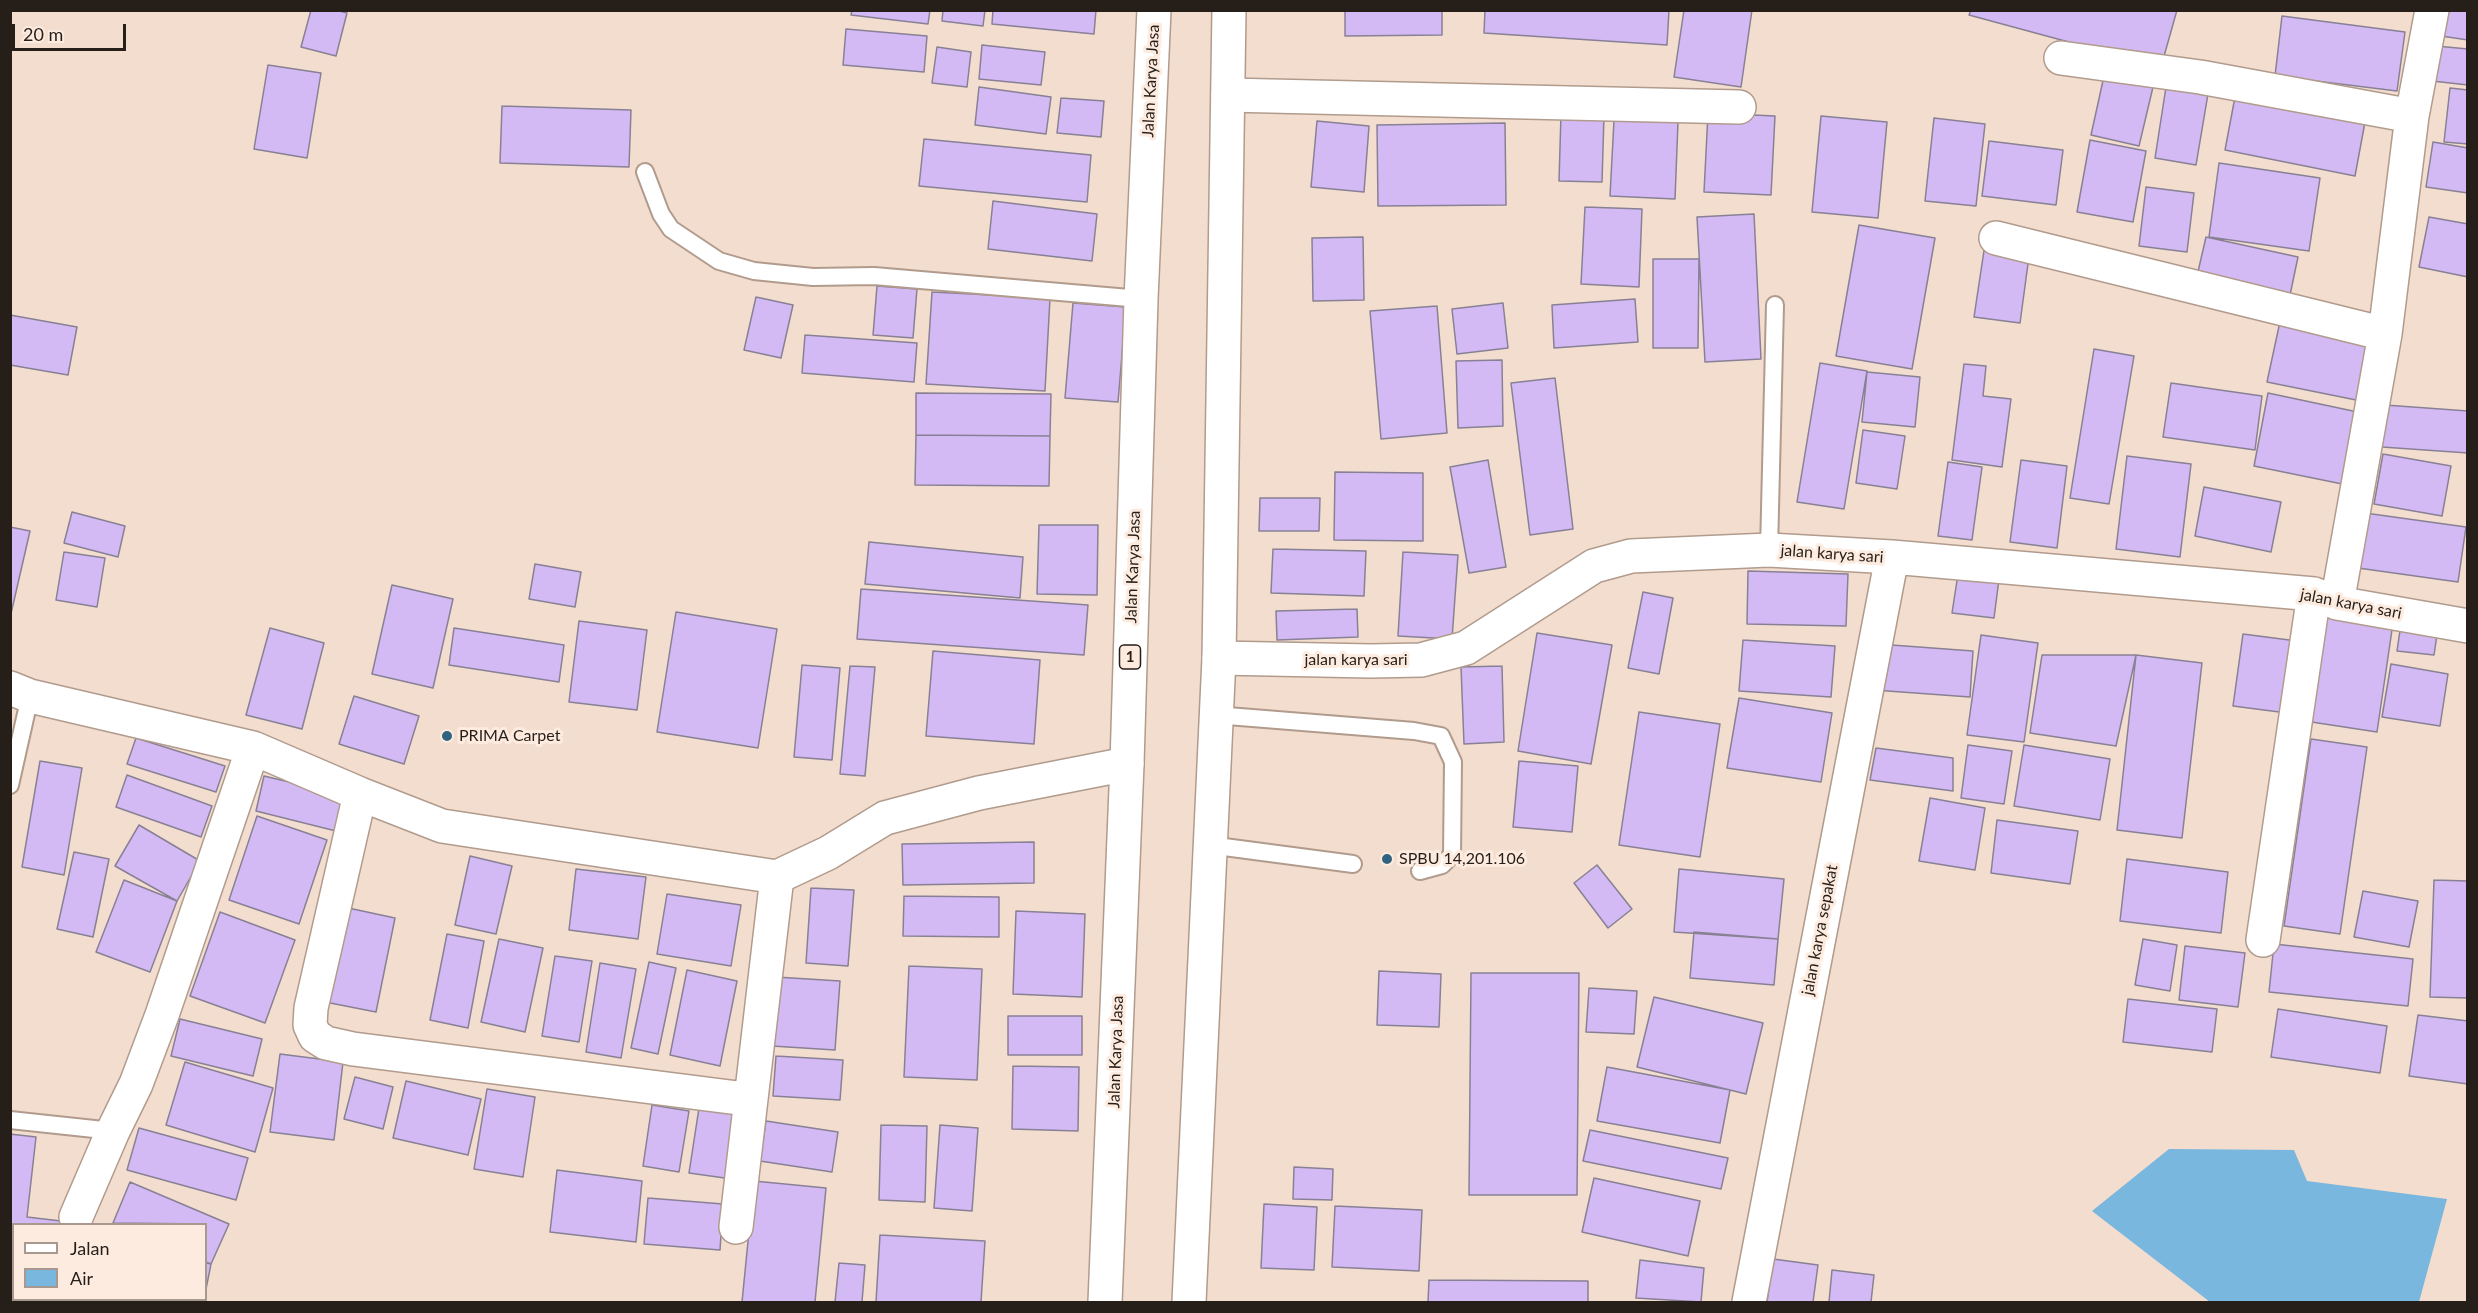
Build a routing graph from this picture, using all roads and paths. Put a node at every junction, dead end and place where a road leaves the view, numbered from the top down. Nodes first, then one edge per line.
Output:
1 (1154, 10) edge
2 (1229, 10) edge
3 (2432, 10) edge
4 (2061, 58) dead end
5 (1228, 95) junction
6 (1739, 107) dead end
7 (2412, 116) junction
8 (645, 172) dead end
9 (1996, 238) dead end
10 (1141, 299) junction
11 (1775, 305) dead end
12 (2385, 334) junction
13 (1769, 550) junction
14 (1892, 557) junction
15 (2325, 599) junction
16 (2468, 626) edge
17 (1219, 658) junction
18 (20, 692) edge
19 (1215, 715) junction
20 (253, 748) junction
21 (1127, 764) junction
22 (10, 785) edge
23 (360, 794) junction
24 (1209, 845) junction
25 (1353, 864) dead end
26 (1420, 871) dead end
27 (777, 877) junction
28 (2263, 940) dead end
29 (738, 1098) dead end
30 (10, 1120) edge
31 (113, 1131) junction
32 (76, 1217) dead end
33 (736, 1227) dead end
34 (1106, 1302) edge
35 (1189, 1302) edge
36 (1749, 1302) edge

1 - 10 main road, Jalan Karya Jasa / 1
2 - 5 main road
3 - 7 main road
4 - 7 main road
5 - 6 main road
5 - 17 main road
7 - 12 main road
8 - 10 lane
9 - 12 main road
10 - 21 main road, Jalan Karya Jasa / 1
11 - 13 lane
12 - 15 main road
13 - 14 main road, jalan karya sari
13 - 17 main road, jalan karya sari
14 - 15 main road, jalan karya sari
14 - 36 main road, jalan karya sepakat
15 - 16 main road, jalan karya sari
15 - 28 main road
17 - 19 main road
18 - 20 main road
18 - 22 lane
19 - 24 main road
19 - 26 lane
20 - 23 main road
20 - 31 main road
21 - 27 main road
21 - 34 main road, Jalan Karya Jasa / 1
23 - 27 main road
23 - 29 main road
24 - 25 lane
24 - 35 main road
27 - 33 main road
30 - 31 lane
31 - 32 main road

